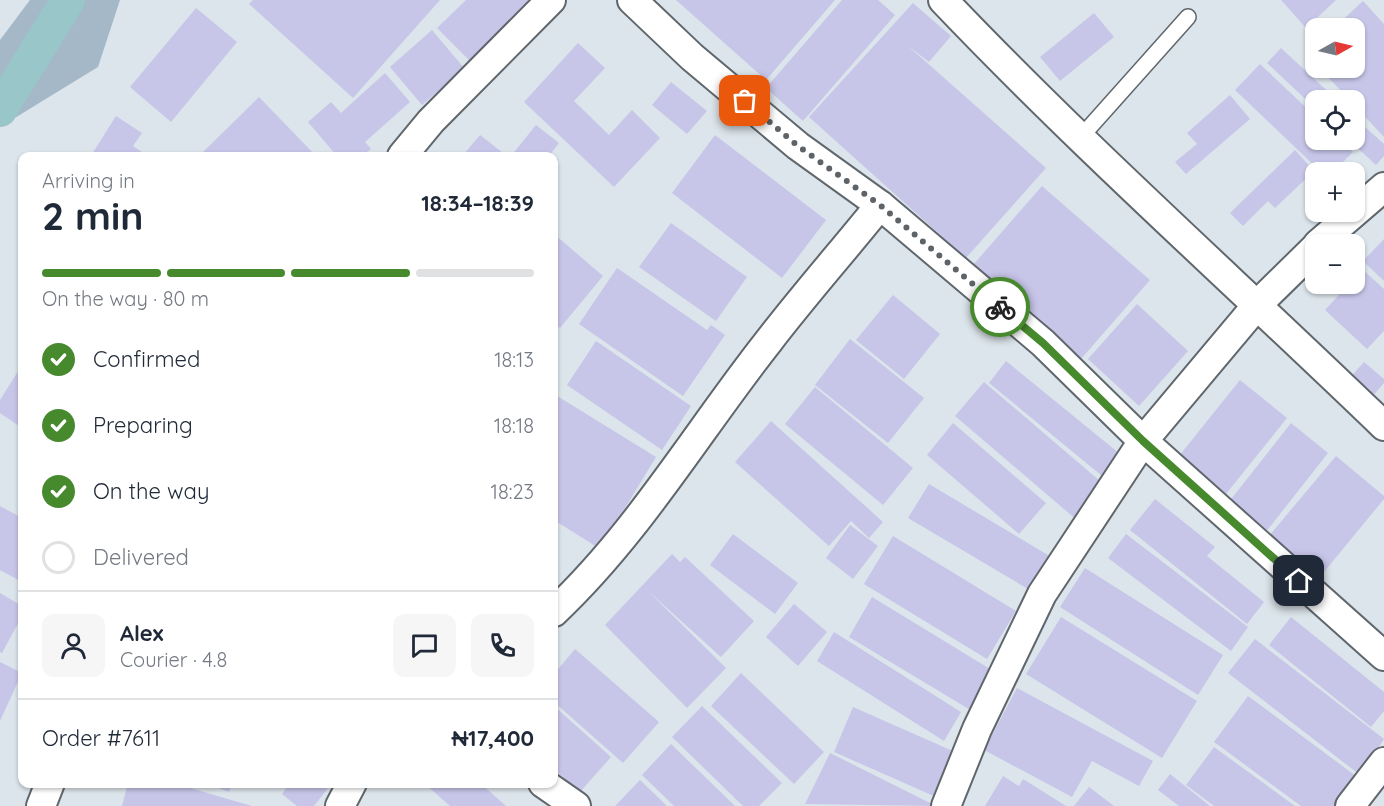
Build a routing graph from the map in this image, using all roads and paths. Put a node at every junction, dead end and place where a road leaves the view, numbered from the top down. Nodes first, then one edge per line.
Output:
1 (552, 0) edge
2 (632, 0) edge
3 (943, 0) edge
4 (1188, 17) dead end
5 (1080, 138) junction
6 (405, 152) edge
7 (1384, 187) edge
8 (880, 205) junction
9 (1331, 234) edge
10 (1305, 258) edge
11 (1258, 304) junction
12 (1384, 426) edge
13 (1143, 441) junction
14 (558, 608) edge
15 (1384, 656) edge
16 (1384, 762) edge
17 (48, 788) edge
18 (349, 788) edge
19 (41, 806) edge
20 (340, 806) edge
21 (946, 806) edge
22 (1350, 806) edge

1 - 6 street
2 - 8 street
3 - 5 street
4 - 5 lane
5 - 11 street
7 - 9 street
8 - 13 street
8 - 14 street
10 - 11 street
11 - 12 street
11 - 13 street
13 - 15 street
13 - 21 street
16 - 22 street
17 - 19 street
18 - 20 street

